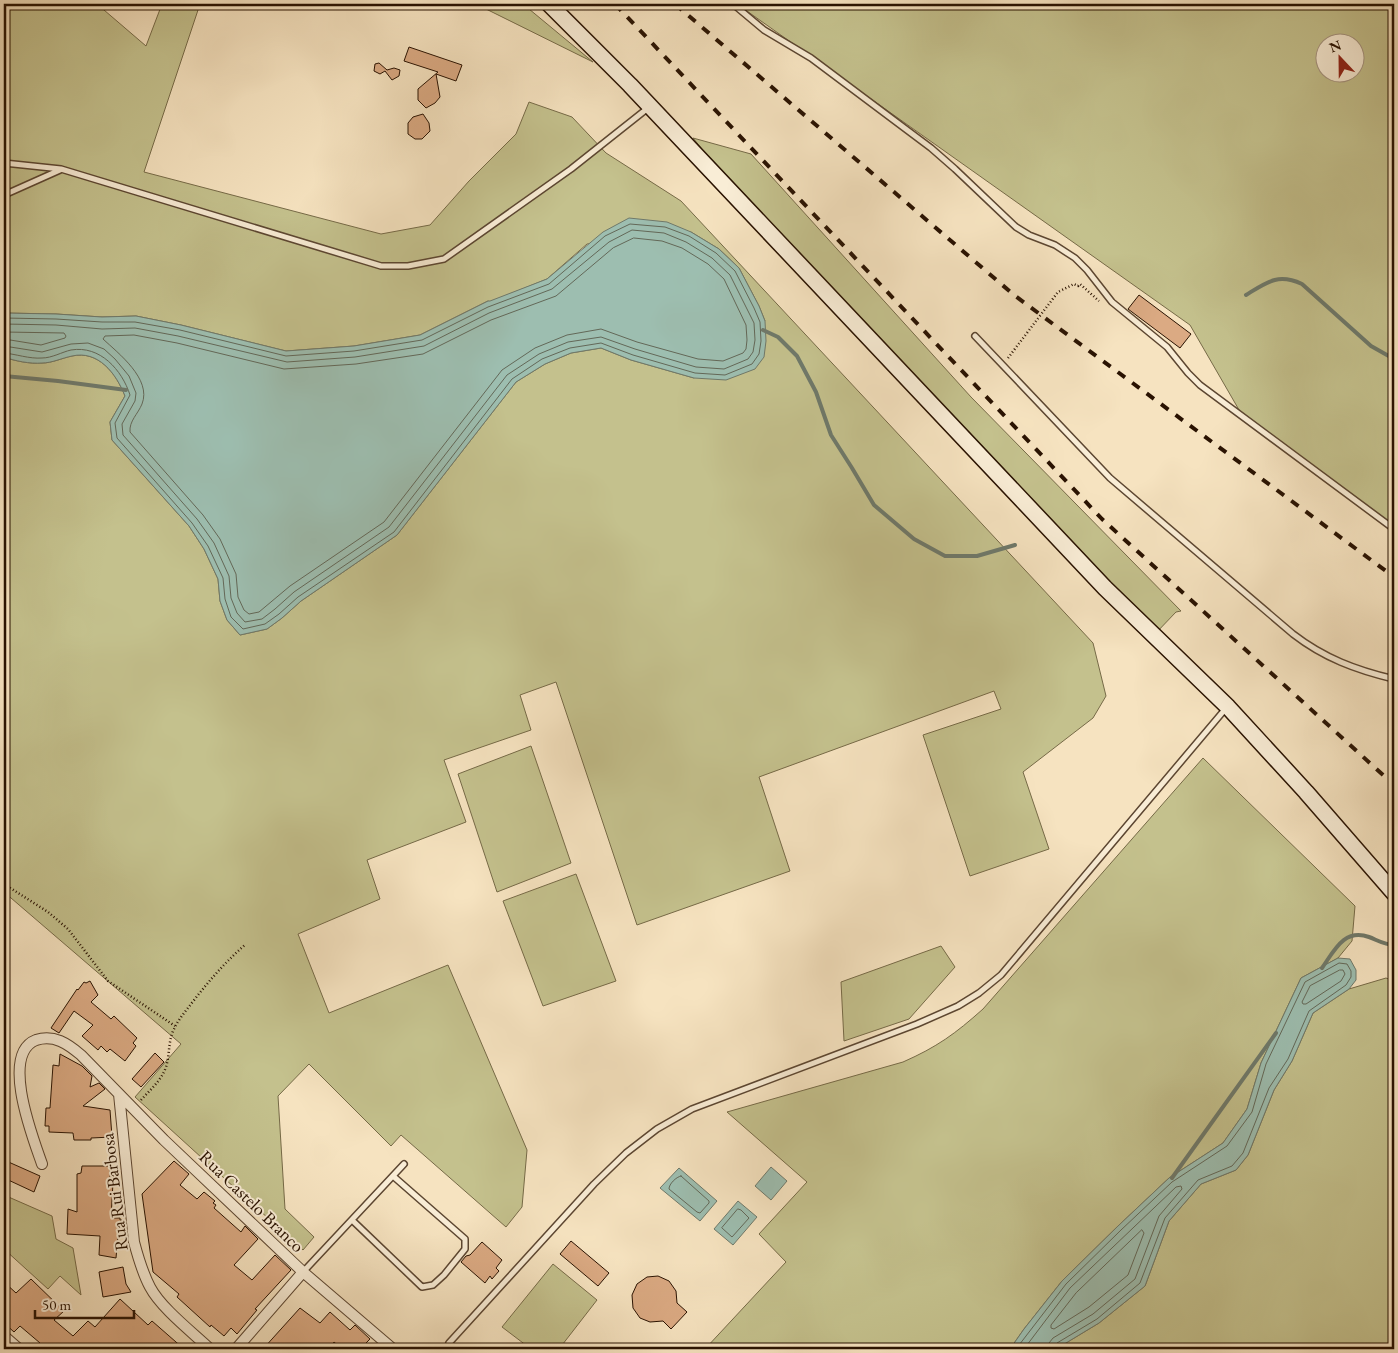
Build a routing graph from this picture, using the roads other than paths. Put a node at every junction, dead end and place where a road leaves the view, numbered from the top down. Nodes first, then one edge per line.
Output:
1 (549, 4) edge
2 (733, 4) edge
3 (650, 106) junction
4 (4, 163) edge
5 (61, 169) junction
6 (4, 195) edge
7 (975, 336) dead end
8 (1394, 529) edge
9 (1394, 679) edge
10 (1228, 707) junction
11 (1394, 893) edge
12 (118, 1094) junction
13 (42, 1164) dead end
14 (404, 1164) dead end
15 (393, 1176) junction
16 (352, 1220) junction
17 (303, 1272) junction
18 (4, 1336) edge
19 (449, 1343) dead end
20 (19, 1349) edge
21 (210, 1349) edge
22 (236, 1349) edge
23 (392, 1349) edge

1 - 3 street
2 - 8 lane
3 - 5 lane
3 - 10 street
4 - 5 lane
5 - 6 lane
7 - 9 lane
10 - 11 street
10 - 19 lane
12 - 13 street, Rua Castelo Branco
12 - 17 street, Rua Castelo Branco
12 - 21 street, Rua Rui Barbosa
14 - 15 lane
15 - 16 lane
15 - 16 lane
16 - 17 lane
17 - 22 street
17 - 23 street, Rua Castelo Branco
18 - 20 street

